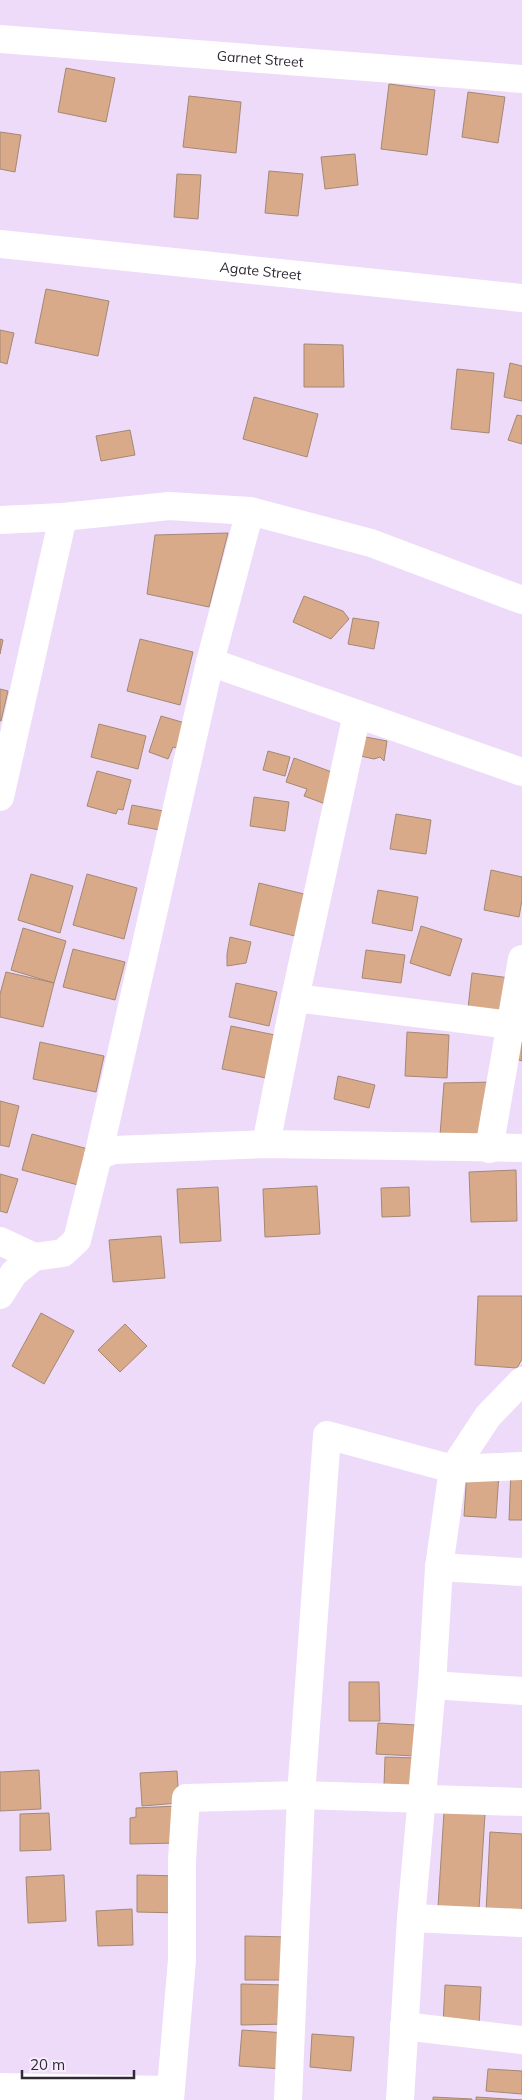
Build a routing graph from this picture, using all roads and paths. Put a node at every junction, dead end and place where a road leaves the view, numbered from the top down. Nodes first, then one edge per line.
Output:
1 (0, 39) edge
2 (522, 79) edge
3 (0, 244) edge
4 (522, 298) edge
5 (250, 511) junction
6 (63, 517) junction
7 (0, 520) edge
8 (522, 600) edge
9 (210, 662) junction
10 (357, 714) junction
11 (522, 772) edge
12 (0, 797) edge
13 (522, 959) edge
14 (295, 998) junction
15 (510, 1025) junction
16 (266, 1144) junction
17 (522, 1148) edge
18 (489, 1149) junction
19 (98, 1156) junction
20 (0, 1241) edge
21 (34, 1258) junction
22 (0, 1295) edge
23 (522, 1380) edge
24 (522, 1466) edge
25 (453, 1469) junction
26 (439, 1567) junction
27 (522, 1572) edge
28 (432, 1685) junction
29 (522, 1690) edge
30 (301, 1795) junction
31 (420, 1798) junction
32 (522, 1802) edge
33 (411, 1918) junction
34 (522, 1923) edge
35 (404, 2026) junction
36 (522, 2040) edge
37 (0, 2087) edge
38 (170, 2095) edge
39 (288, 2100) edge
40 (400, 2100) edge

1 - 2 street, Garnet Street
3 - 4 street, Agate Street
5 - 6 street
5 - 8 street
5 - 9 street
6 - 7 street
6 - 12 street
9 - 10 street
9 - 19 street
10 - 11 street
10 - 14 street
13 - 15 street
14 - 15 street
14 - 16 street
15 - 18 street
16 - 18 street
16 - 19 street
17 - 18 street
19 - 21 street
20 - 21 street
21 - 22 street
23 - 25 street
24 - 25 street
25 - 26 street
25 - 30 street
26 - 27 street
26 - 28 street
28 - 29 street
28 - 31 street
30 - 31 street
30 - 38 street
30 - 39 street
31 - 32 street
31 - 33 street
33 - 34 street
33 - 35 street
35 - 36 street
35 - 40 street
37 - 38 street

